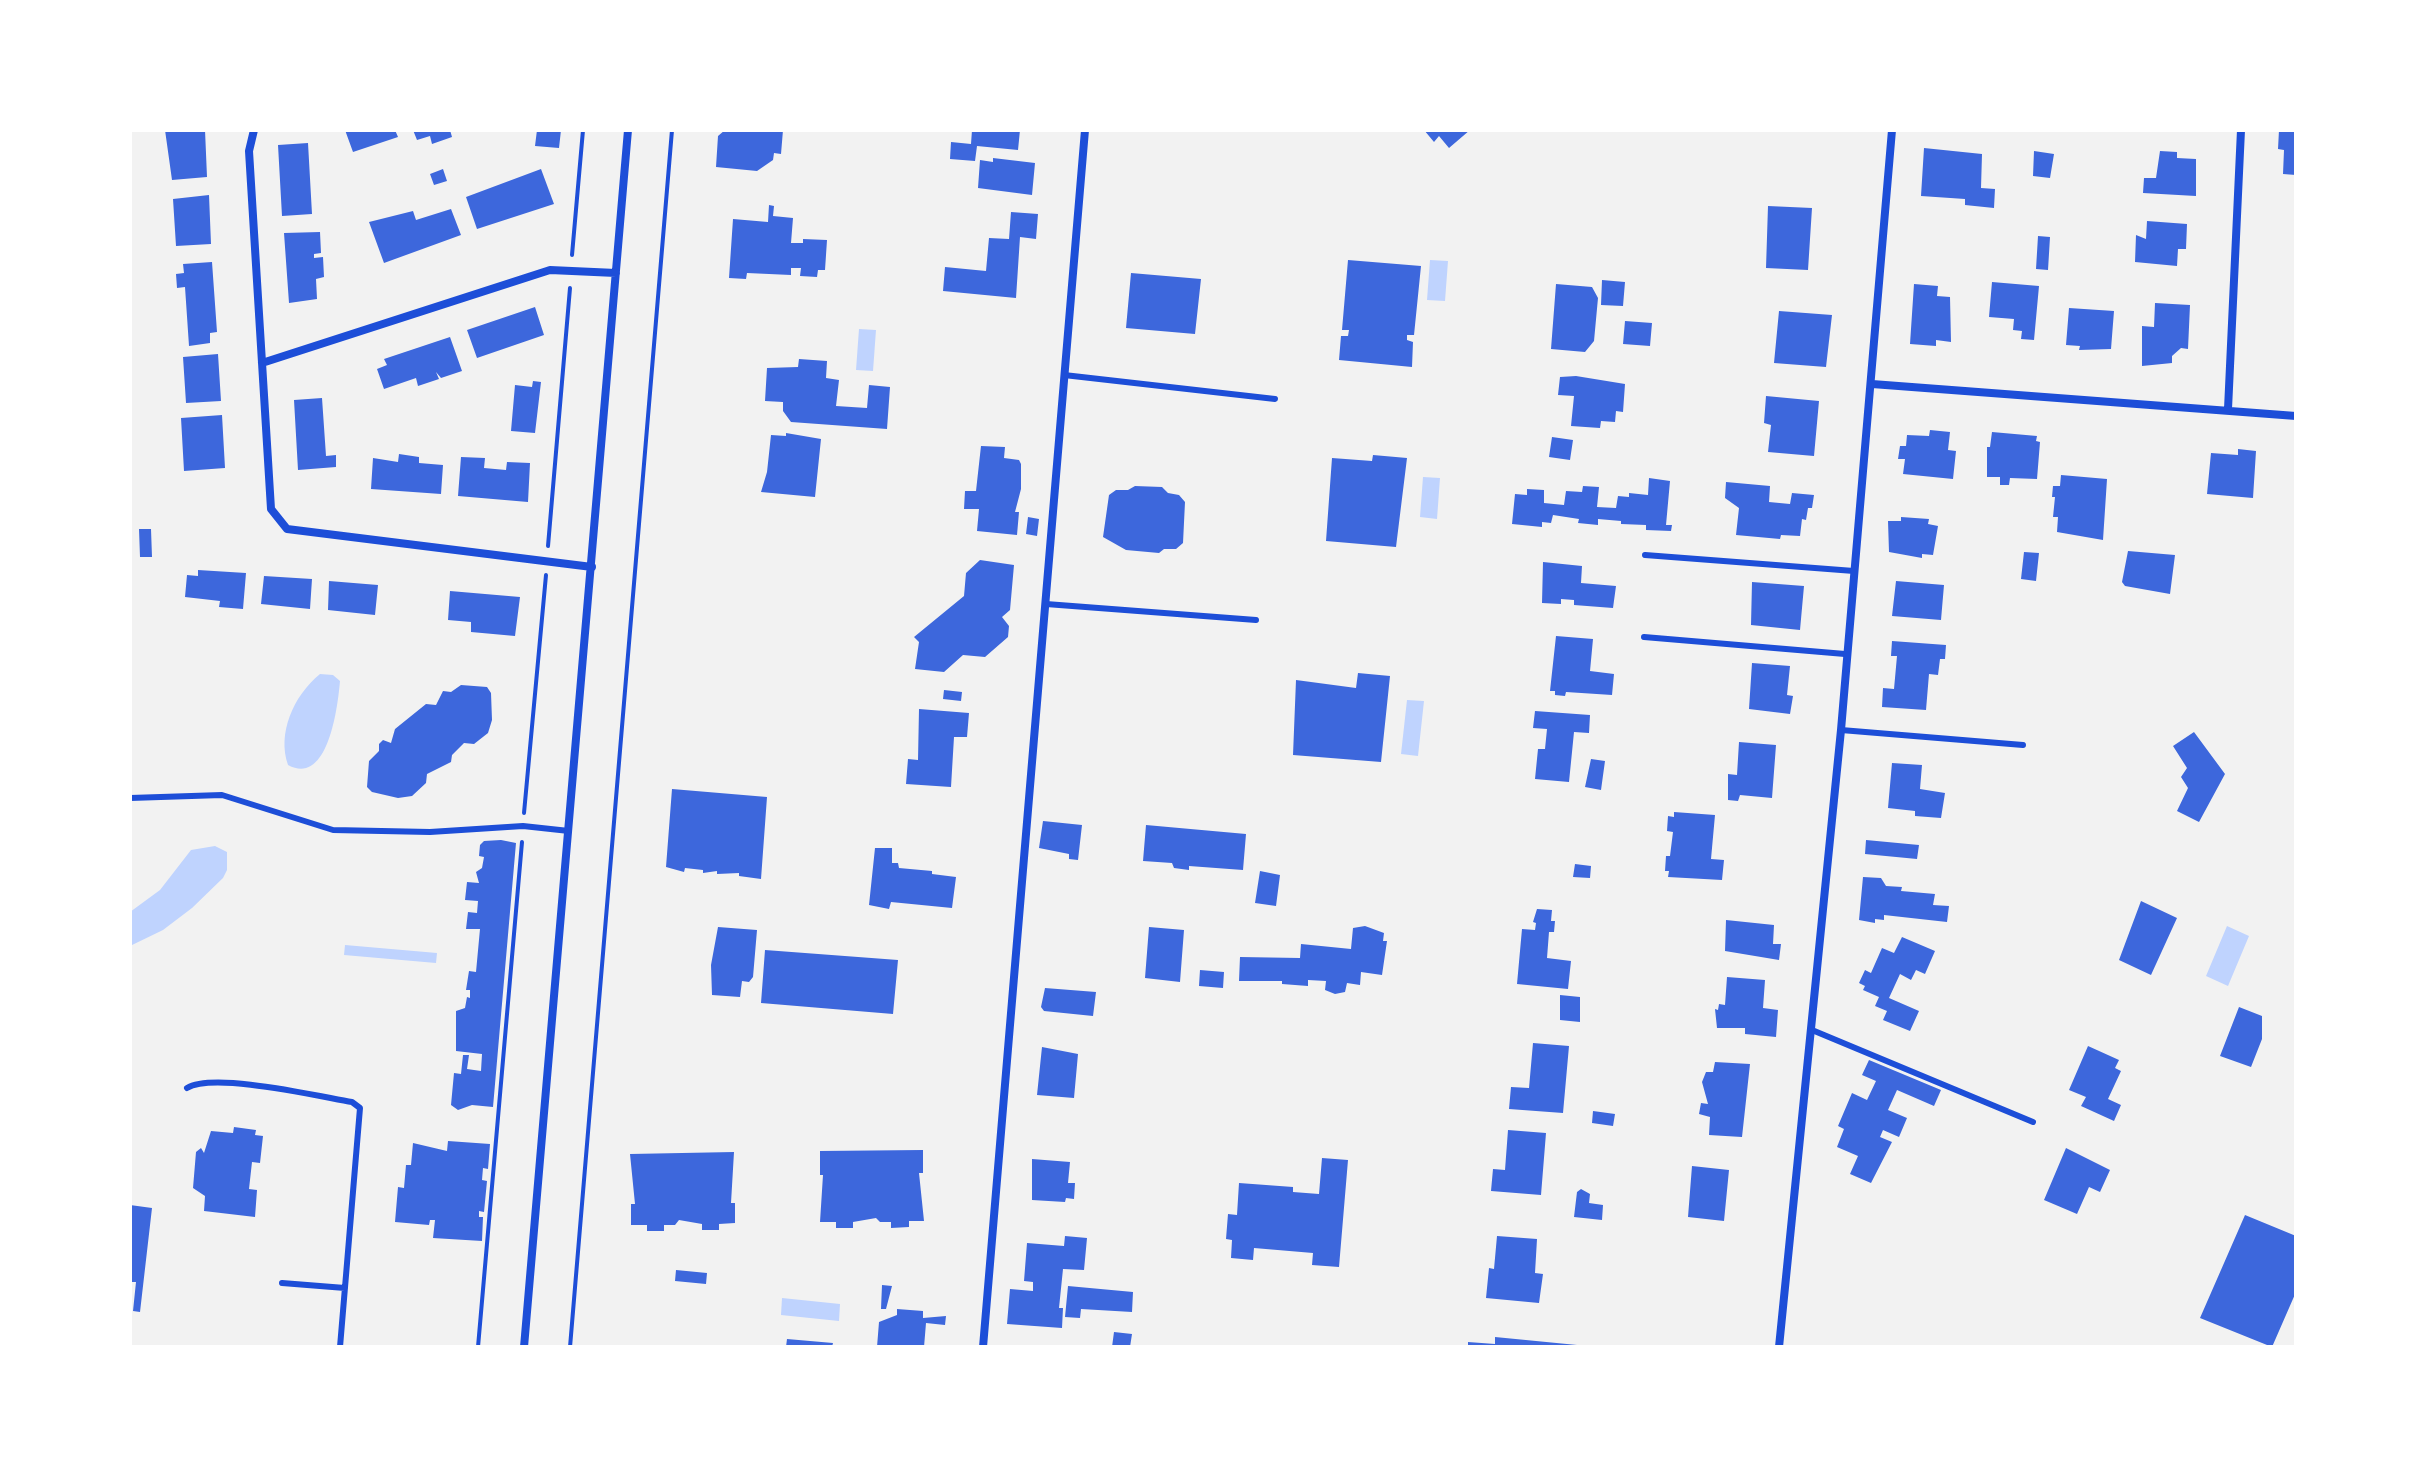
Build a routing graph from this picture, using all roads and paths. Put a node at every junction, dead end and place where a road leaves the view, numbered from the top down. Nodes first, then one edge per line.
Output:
1 (254, 130) edge
2 (583, 130) edge
3 (628, 130) edge
4 (672, 130) edge
5 (1085, 130) edge
6 (1892, 130) edge
7 (2241, 130) edge
8 (571, 270) junction
9 (616, 273) junction
10 (262, 363) junction
11 (1064, 375) junction
12 (1872, 384) junction
13 (1275, 399) dead end
14 (2228, 409) junction
15 (2296, 416) edge
16 (1645, 555) dead end
17 (547, 561) junction
18 (592, 567) junction
19 (1854, 571) junction
20 (1046, 604) junction
21 (1256, 620) dead end
22 (1644, 637) dead end
23 (1845, 654) junction
24 (1841, 730) junction
25 (2023, 745) dead end
26 (130, 798) edge
27 (523, 826) junction
28 (569, 831) junction
29 (1812, 1030) junction
30 (187, 1088) dead end
31 (2033, 1122) dead end
32 (282, 1283) dead end
33 (345, 1288) junction
34 (340, 1347) edge
35 (478, 1347) edge
36 (524, 1347) edge
37 (570, 1347) edge
38 (983, 1347) edge
39 (1779, 1347) edge

1 - 10 street
2 - 8 path
3 - 9 street
4 - 37 path
5 - 11 street
6 - 12 street
7 - 14 street
8 - 9 street
8 - 10 street
8 - 17 path
9 - 18 street
10 - 17 street
11 - 13 lane
11 - 20 street
12 - 14 street
12 - 19 street
14 - 15 street
16 - 19 lane
17 - 18 street
17 - 27 path
18 - 28 street
19 - 23 street
20 - 21 lane
20 - 38 street
22 - 23 lane
23 - 24 street
24 - 25 lane
24 - 29 street
26 - 27 lane
27 - 28 lane
27 - 35 path
28 - 36 street
29 - 31 lane
29 - 39 street
30 - 33 lane
32 - 33 lane
33 - 34 lane

